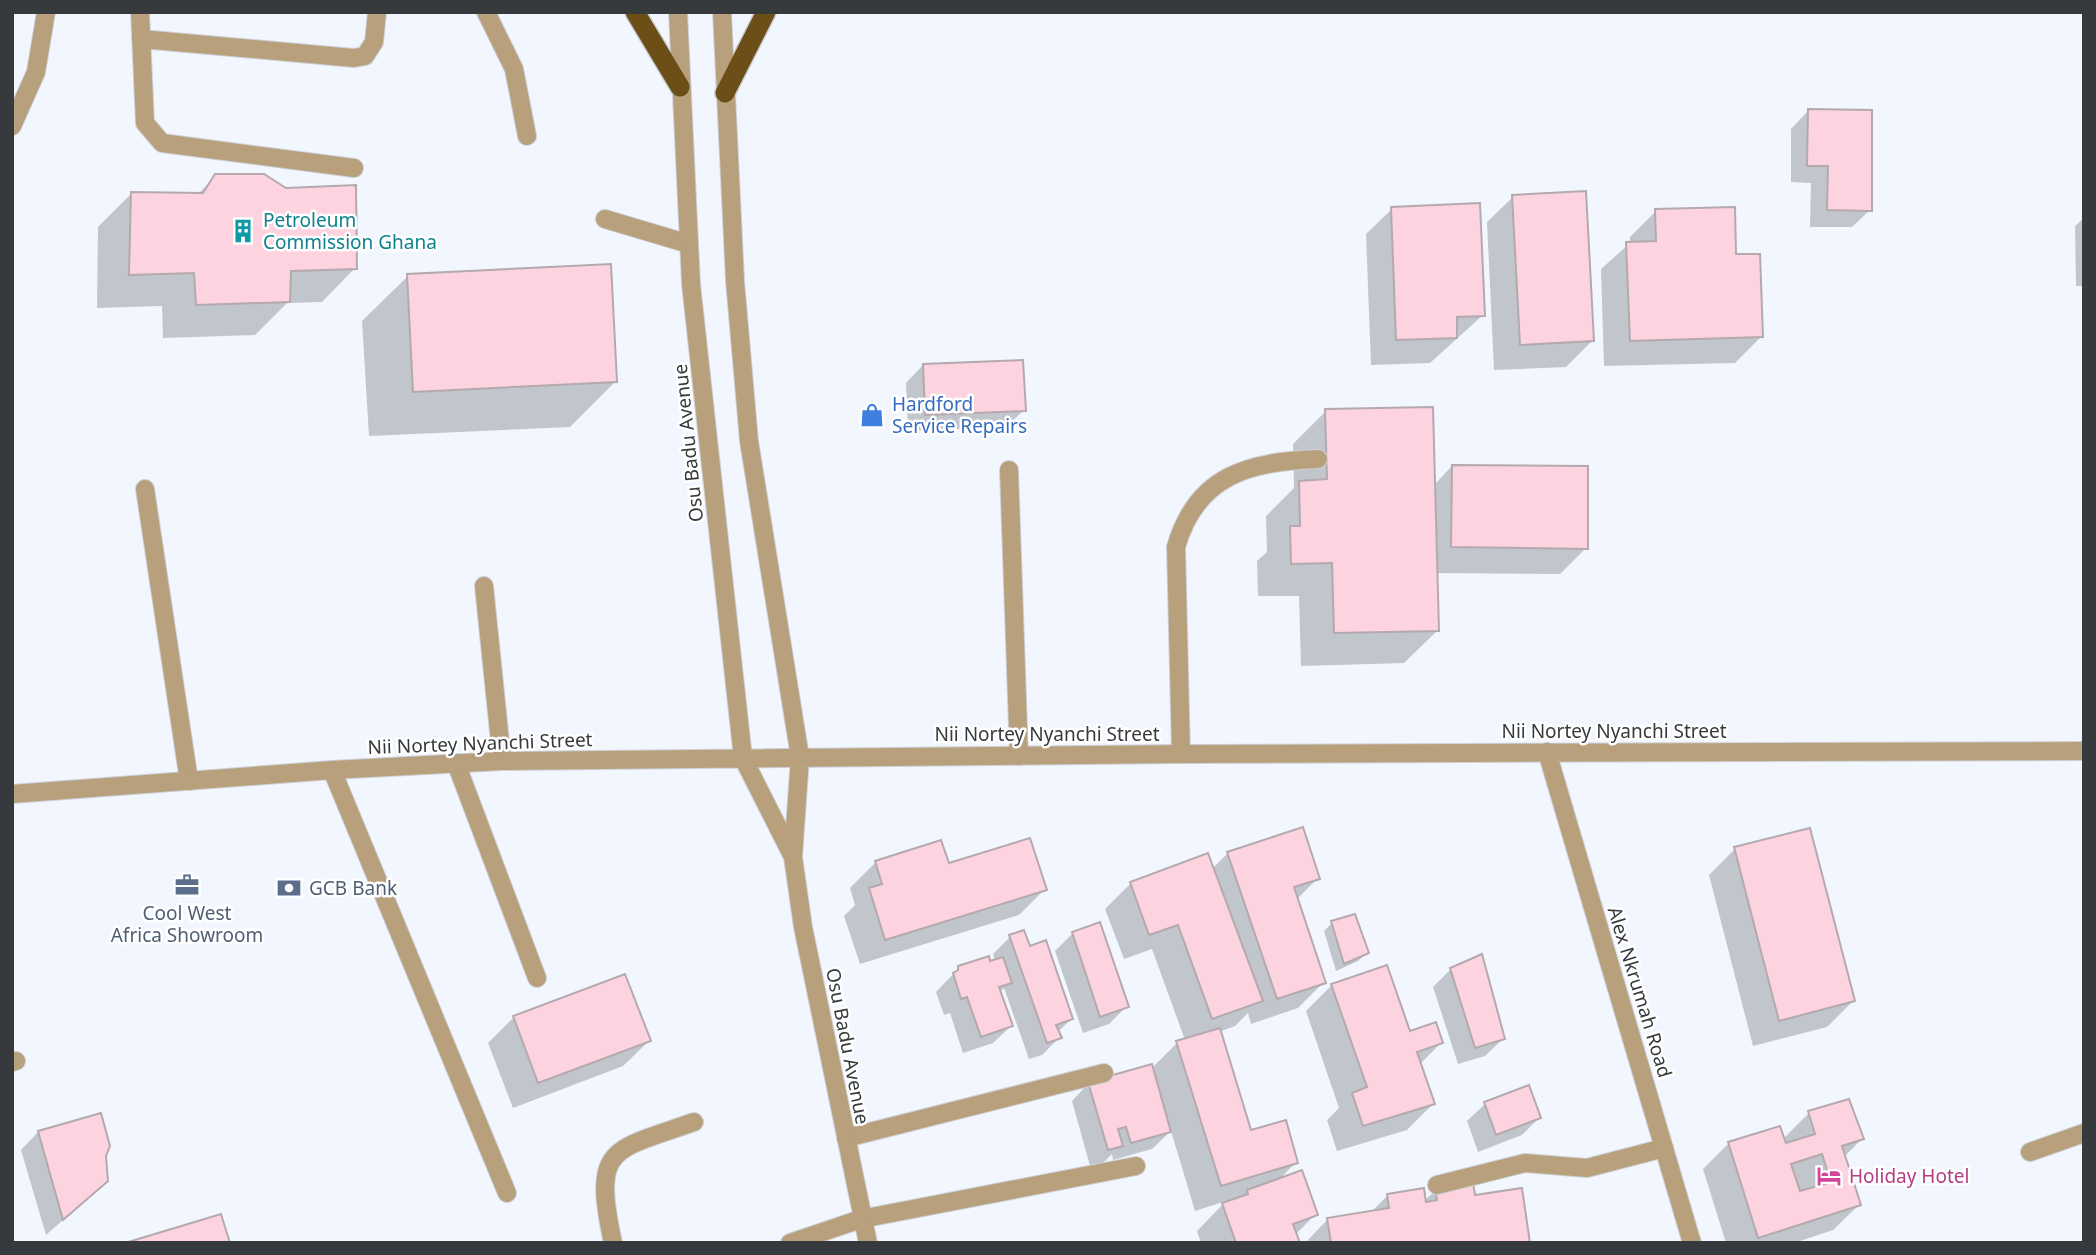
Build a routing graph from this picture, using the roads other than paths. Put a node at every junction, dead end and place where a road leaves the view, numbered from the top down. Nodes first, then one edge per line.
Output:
1 (46, 12) edge
2 (140, 12) edge
3 (377, 12) edge
4 (486, 12) edge
5 (635, 12) edge
6 (677, 12) edge
7 (722, 12) edge
8 (766, 12) edge
9 (141, 39) junction
10 (680, 88) junction
11 (725, 93) junction
12 (12, 126) edge
13 (527, 136) dead end
14 (354, 167) dead end
15 (605, 219) dead end
16 (689, 244) junction
17 (1318, 460) dead end
18 (1009, 470) dead end
19 (145, 489) dead end
20 (484, 586) dead end
21 (2084, 751) edge
22 (1547, 752) junction
23 (1181, 754) junction
24 (1019, 756) junction
25 (800, 757) junction
26 (743, 758) junction
27 (502, 761) junction
28 (456, 763) junction
29 (332, 770) junction
30 (189, 781) junction
31 (12, 794) edge
32 (793, 857) junction
33 (537, 978) dead end
34 (1104, 1073) dead end
35 (694, 1122) dead end
36 (2084, 1133) edge
37 (846, 1139) junction
38 (1664, 1148) junction
39 (2030, 1152) dead end
40 (1136, 1166) dead end
41 (1437, 1185) dead end
42 (507, 1193) dead end
43 (862, 1219) junction
44 (613, 1243) edge
45 (790, 1243) edge
46 (868, 1243) edge
47 (1692, 1243) edge

1 - 12 street
2 - 9 street
3 - 9 street
4 - 13 street
5 - 10 highway
6 - 10 street, Osu Badu Avenue
7 - 11 street, Osu Badu Avenue
8 - 11 highway
9 - 14 street
10 - 16 street, Osu Badu Avenue
11 - 25 street, Osu Badu Avenue
15 - 16 street
16 - 26 street, Osu Badu Avenue
17 - 23 street
18 - 24 street
19 - 30 street
20 - 27 street
21 - 22 street, Nii Nortey Nyanchi Street
22 - 23 street, Nii Nortey Nyanchi Street
22 - 38 street, Alex Nkrumah Road
23 - 24 street, Nii Nortey Nyanchi Street
24 - 25 street, Nii Nortey Nyanchi Street
25 - 26 street, Nii Nortey Nyanchi Street
25 - 32 street, Osu Badu Avenue
26 - 27 street, Nii Nortey Nyanchi Street
26 - 32 street, Osu Badu Avenue
27 - 28 street, Nii Nortey Nyanchi Street
28 - 29 street, Nii Nortey Nyanchi Street
28 - 33 street
29 - 30 street, Nii Nortey Nyanchi Street
29 - 42 street
30 - 31 street, Nii Nortey Nyanchi Street
32 - 37 street, Osu Badu Avenue
34 - 37 street
35 - 44 street
36 - 39 street
37 - 43 street, Osu Badu Avenue
38 - 41 street
38 - 47 street, Alex Nkrumah Road
40 - 43 street
43 - 45 street
43 - 46 street, Osu Badu Avenue

